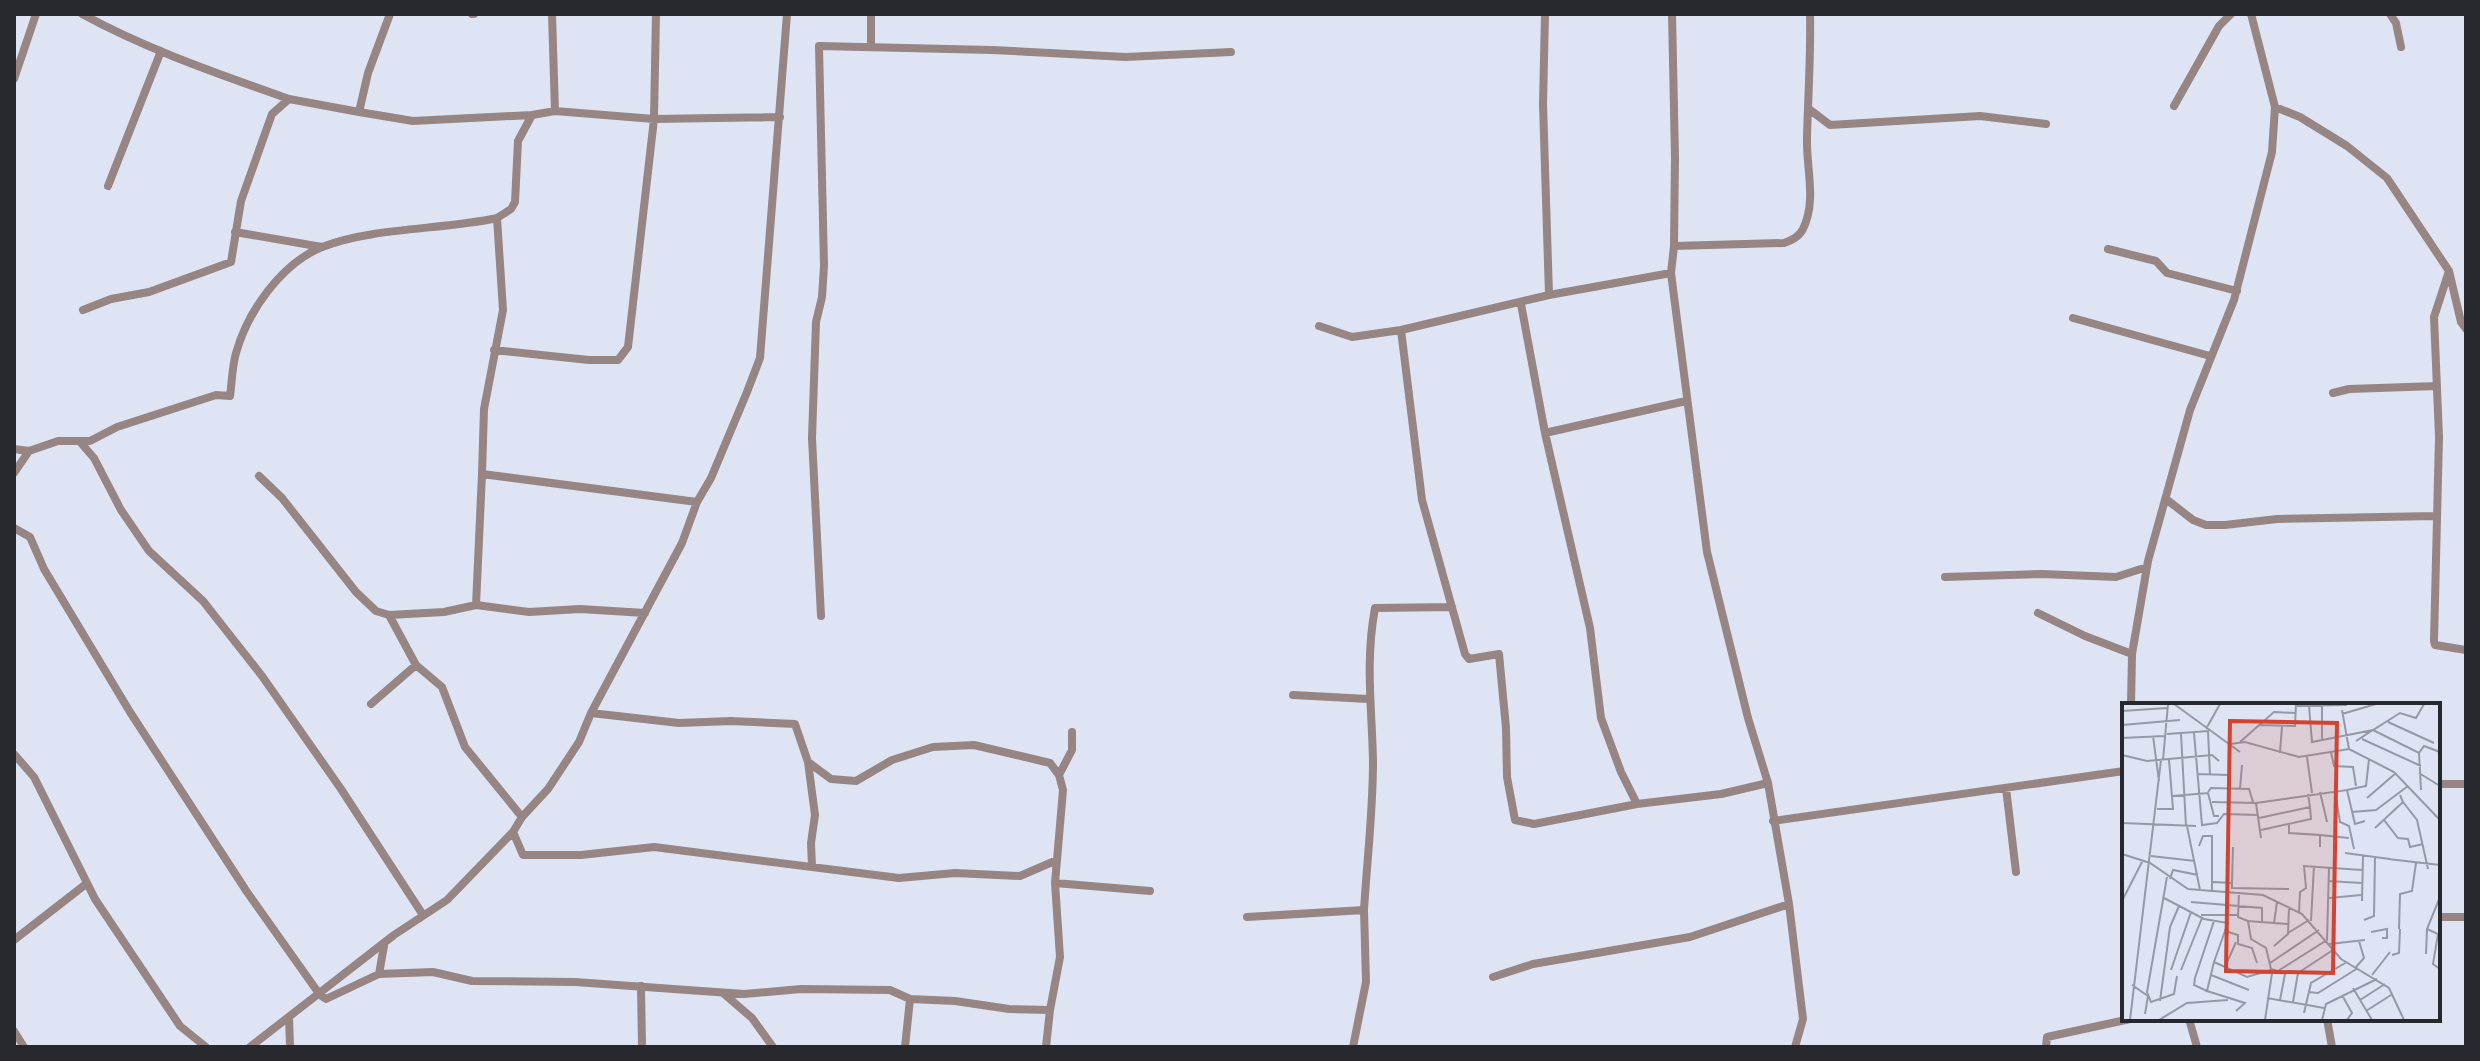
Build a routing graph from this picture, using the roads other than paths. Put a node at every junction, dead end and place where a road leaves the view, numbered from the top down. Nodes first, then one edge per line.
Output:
1 (36, 14) edge
2 (82, 14) edge
3 (390, 14) edge
4 (552, 14) edge
5 (656, 14) edge
6 (787, 14) edge
7 (871, 14) edge
8 (1545, 14) edge
9 (1672, 14) edge
10 (1810, 14) edge
11 (2231, 14) edge
12 (2251, 14) edge
13 (2390, 14) edge
14 (871, 46) junction
15 (2401, 47) dead end
16 (161, 51) junction
17 (1231, 52) dead end
18 (14, 79) edge
19 (274, 94) junction
20 (289, 99) junction
21 (2174, 106) dead end
22 (2275, 107) junction
23 (1809, 109) junction
24 (555, 111) junction
25 (359, 112) junction
26 (272, 114) junction
27 (532, 115) junction
28 (780, 117) junction
29 (654, 119) junction
30 (2046, 124) dead end
31 (108, 186) dead end
32 (497, 218) junction
33 (235, 232) junction
34 (1674, 246) junction
35 (323, 247) junction
36 (2108, 249) dead end
37 (2449, 271) junction
38 (1671, 273) junction
39 (2237, 291) junction
40 (1549, 295) junction
41 (1521, 304) junction
42 (83, 310) dead end
43 (2073, 318) dead end
44 (1319, 326) dead end
45 (2466, 329) edge
46 (1401, 330) junction
47 (494, 350) junction
48 (2210, 356) junction
49 (2437, 386) junction
50 (2333, 393) dead end
51 (1686, 401) junction
52 (1545, 433) junction
53 (81, 443) junction
54 (14, 449) edge
55 (29, 451) junction
56 (14, 473) edge
57 (482, 474) junction
58 (259, 476) dead end
59 (2166, 499) junction
60 (697, 502) junction
61 (2435, 516) junction
62 (14, 528) edge
63 (2147, 567) junction
64 (1945, 577) dead end
65 (476, 605) junction
66 (1452, 607) junction
67 (645, 613) junction
68 (2038, 613) dead end
69 (389, 615) junction
70 (821, 616) dead end
71 (2466, 650) edge
72 (2132, 654) junction
73 (416, 665) junction
74 (1293, 695) dead end
75 (1368, 699) junction
76 (2131, 703) edge
77 (371, 704) dead end
78 (591, 713) junction
79 (1072, 732) dead end
80 (14, 754) edge
81 (808, 762) junction
82 (2122, 771) edge
83 (1059, 775) junction
84 (1768, 783) junction
85 (2440, 784) edge
86 (2466, 784) edge
87 (2006, 788) junction
88 (1637, 804) junction
89 (522, 817) junction
90 (1773, 821) junction
91 (513, 832) junction
92 (1057, 860) junction
93 (812, 866) junction
94 (2016, 872) dead end
95 (1055, 883) junction
96 (86, 884) junction
97 (1150, 891) dead end
98 (1789, 904) junction
99 (1364, 910) junction
100 (423, 915) junction
101 (1247, 917) dead end
102 (2440, 917) edge
103 (2466, 917) edge
104 (14, 940) edge
105 (384, 945) junction
106 (379, 974) junction
107 (1493, 977) dead end
108 (641, 986) junction
109 (722, 992) junction
110 (320, 995) junction
111 (910, 999) junction
112 (1050, 1010) junction
113 (289, 1017) junction
114 (2122, 1021) edge
115 (2190, 1021) edge
116 (2327, 1021) edge
117 (14, 1031) edge
118 (24, 1047) edge
119 (206, 1047) edge
120 (250, 1047) edge
121 (290, 1047) edge
122 (642, 1047) edge
123 (773, 1047) edge
124 (905, 1047) edge
125 (1046, 1047) edge
126 (1353, 1047) edge
127 (1795, 1047) edge
128 (2046, 1047) edge
129 (2197, 1047) edge
130 (2332, 1047) edge

1 - 18 street
2 - 16 street
3 - 25 street
4 - 24 street
5 - 29 street
6 - 28 street
7 - 14 street
8 - 40 street
9 - 34 street
10 - 23 street
11 - 21 street
12 - 22 street
13 - 15 street
14 - 17 street
14 - 70 street
16 - 19 street
16 - 31 street
19 - 20 street
19 - 26 street
20 - 25 street
20 - 26 street
22 - 37 street
22 - 39 street
23 - 30 street
23 - 34 street
24 - 27 street
24 - 29 street
25 - 27 street
26 - 33 street
27 - 32 street
28 - 29 street
28 - 60 street
29 - 47 street
32 - 35 street
32 - 47 street
33 - 35 street
33 - 42 street
34 - 38 street
35 - 53 street
36 - 39 street
37 - 45 street
37 - 49 street
38 - 40 street
38 - 51 street
39 - 48 street
40 - 41 street
41 - 46 street
41 - 52 street
43 - 48 street
44 - 46 street
46 - 66 street
47 - 57 street
48 - 59 street
49 - 50 street
49 - 61 street
51 - 52 street
51 - 84 street
52 - 88 street
53 - 55 street
53 - 100 street
54 - 55 street
55 - 56 street
57 - 60 street
57 - 65 street
58 - 69 street
59 - 61 street
59 - 63 street
60 - 67 street
61 - 71 street
62 - 110 street
63 - 64 street
63 - 72 street
65 - 67 street
65 - 69 street
66 - 75 street
66 - 88 street
67 - 78 street
68 - 72 street
69 - 73 street
72 - 76 street
73 - 77 street
73 - 89 street
74 - 75 street
75 - 99 street
78 - 81 street
78 - 89 street
79 - 83 street
80 - 96 street
81 - 83 street
81 - 93 street
82 - 87 street
83 - 92 street
84 - 88 street
84 - 90 street
85 - 86 street
87 - 90 street
87 - 94 street
89 - 91 street
90 - 98 street
91 - 93 street
91 - 100 street
92 - 93 street
92 - 95 street
95 - 97 street
95 - 112 street
96 - 104 street
96 - 119 street
98 - 107 street
98 - 127 street
99 - 101 street
99 - 126 street
100 - 105 street
102 - 103 street
105 - 106 street
105 - 110 street
106 - 108 street
106 - 110 street
108 - 109 street
108 - 122 street
109 - 111 street
109 - 123 street
110 - 113 street
111 - 112 street
111 - 124 street
112 - 125 street
113 - 120 street
113 - 121 street
114 - 128 street
115 - 129 street
116 - 130 street
117 - 118 street

